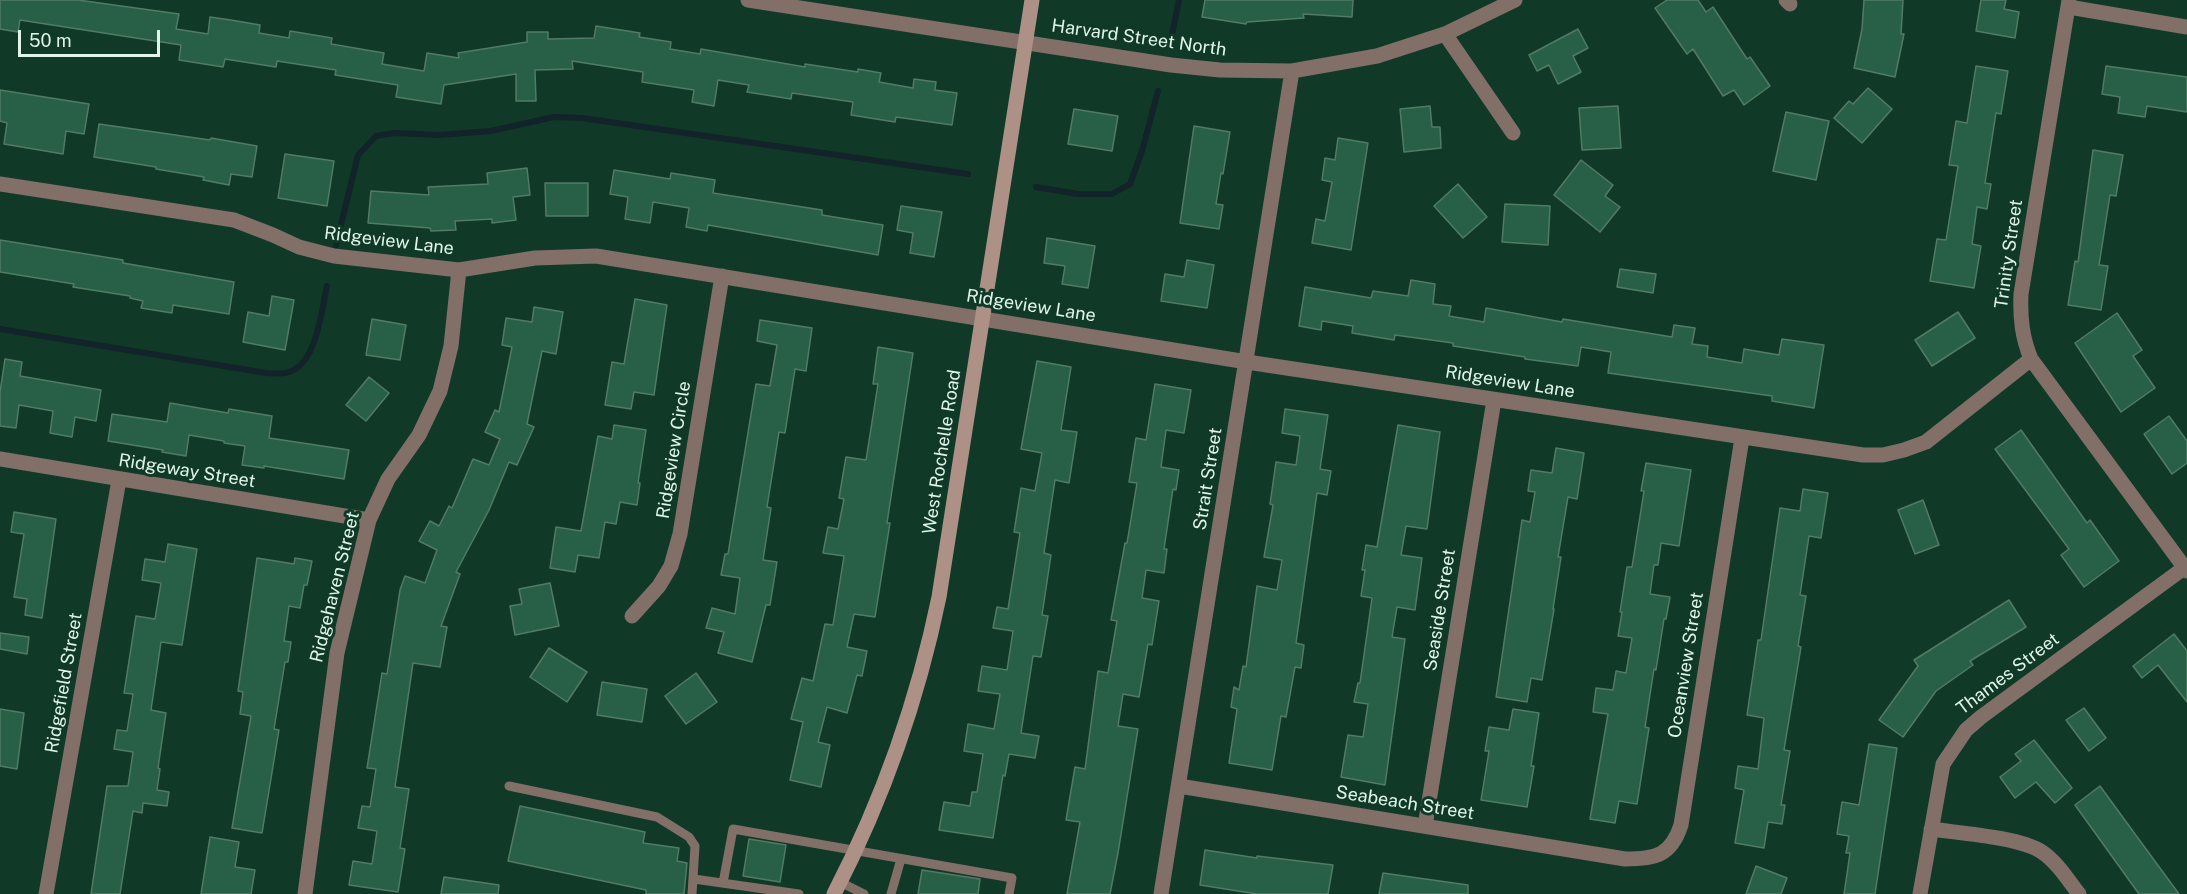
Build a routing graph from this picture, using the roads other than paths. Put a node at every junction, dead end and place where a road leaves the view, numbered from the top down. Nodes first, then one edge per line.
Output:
1 (749, 0) edge
2 (1032, 0) edge
3 (1515, 0) edge
4 (2069, 4) edge
5 (2187, 27) edge
6 (1445, 33) junction
7 (1025, 43) junction
8 (1292, 71) junction
9 (1513, 133) dead end
10 (0, 184) edge
11 (459, 270) junction
12 (722, 276) junction
13 (983, 318) junction
14 (2031, 359) junction
15 (1247, 362) junction
16 (1494, 400) junction
17 (1742, 438) junction
18 (0, 459) edge
19 (119, 480) junction
20 (369, 520) junction
21 (2186, 570) edge
22 (632, 616) dead end
23 (509, 786) dead end
24 (1179, 786) junction
25 (1425, 826) junction
26 (1931, 829) junction
27 (854, 851) junction
28 (901, 859) junction
29 (1625, 859) joint
30 (694, 879) junction
31 (723, 883) junction
32 (837, 888) edge
33 (46, 894) edge
34 (305, 894) edge
35 (692, 894) edge
36 (799, 894) edge
37 (864, 894) edge
38 (891, 894) edge
39 (1010, 894) edge
40 (1161, 894) edge
41 (1920, 894) edge
42 (2079, 894) edge

1 - 7 street, Harvard Street North
2 - 7 street, West Rochelle Road
3 - 6 street, Harvard Street North
4 - 5 street
4 - 14 street, Trinity Street
6 - 8 street, Harvard Street North
6 - 9 street
7 - 8 street, Harvard Street North
7 - 13 street, West Rochelle Road
8 - 15 street, Strait Street
10 - 11 street, Ridgeview Lane
11 - 12 street, Ridgeview Lane
11 - 20 street, Ridgehaven Street
12 - 13 street, Ridgeview Lane
12 - 22 street, Ridgeview Circle
13 - 15 street, Ridgeview Lane
13 - 27 street, West Rochelle Road
14 - 17 street, Ridgeview Lane
14 - 21 street, Trinity Street
15 - 16 street, Ridgeview Lane
15 - 24 street, Strait Street
16 - 17 street, Ridgeview Lane
16 - 25 street, Seaside Street
17 - 29 street, Oceanview Street
18 - 19 street, Ridgeway Street
19 - 20 street, Ridgeway Street
19 - 33 street, Ridgefield Street
20 - 34 street, Ridgehaven Street
21 - 26 street, Thames Street
23 - 30 lane
24 - 25 street, Seabeach Street
24 - 40 street, Strait Street
25 - 29 street, Seabeach Street
26 - 41 street, Thames Street
26 - 42 street
27 - 28 lane
27 - 31 lane
27 - 32 street, West Rochelle Road
28 - 38 lane
28 - 39 lane
30 - 31 lane
30 - 35 lane
31 - 36 lane
32 - 37 lane

